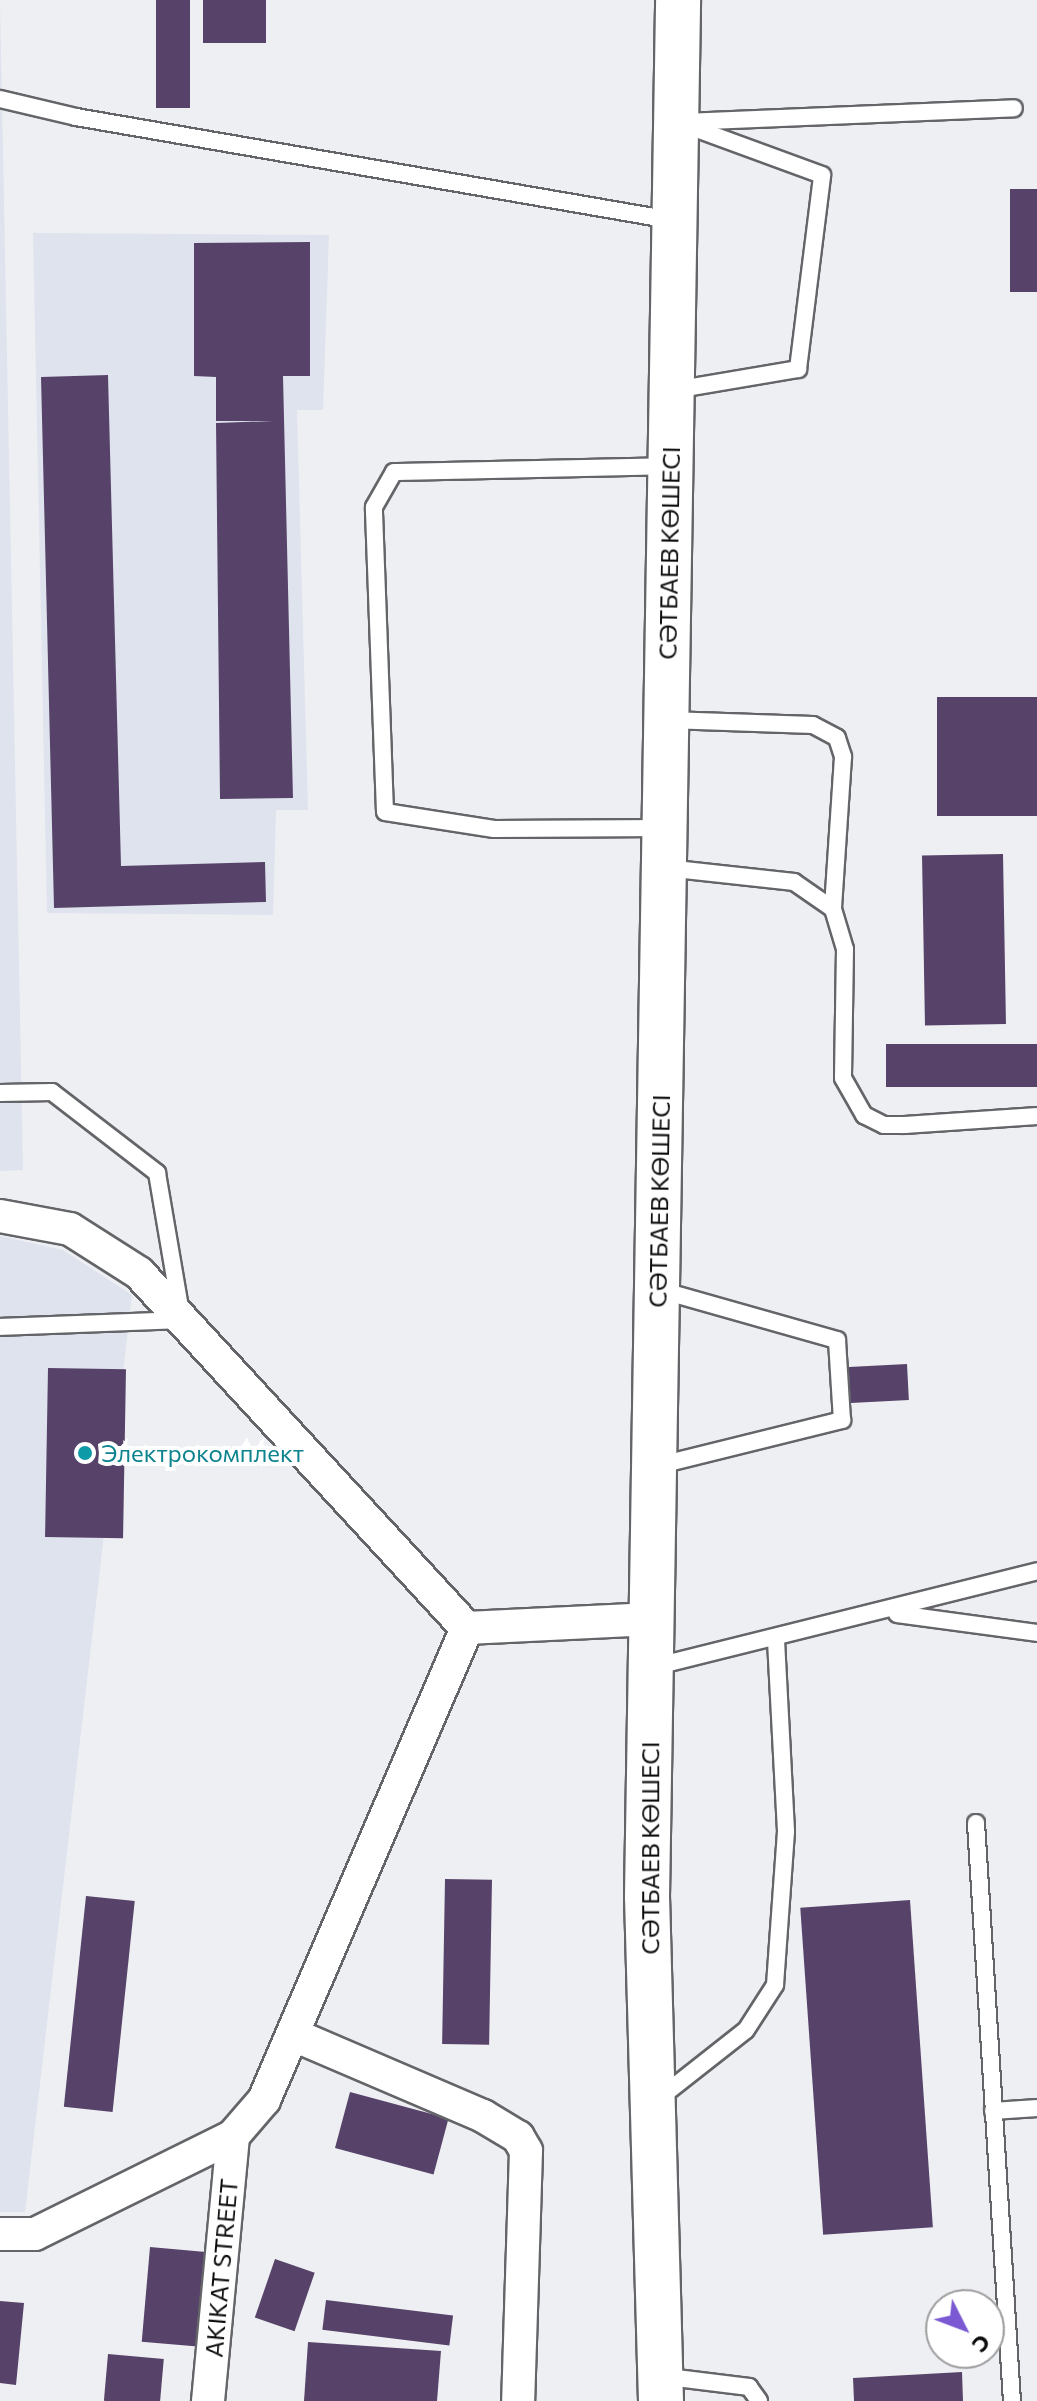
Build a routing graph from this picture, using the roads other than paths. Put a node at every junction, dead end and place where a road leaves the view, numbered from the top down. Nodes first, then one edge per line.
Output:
1 (678, 0) edge
2 (0, 99) edge
3 (1014, 108) dead end
4 (676, 122) junction
5 (674, 221) junction
6 (673, 390) junction
7 (671, 466) junction
8 (666, 720) junction
9 (664, 848) junction
10 (833, 909) junction
11 (0, 1093) edge
12 (1037, 1116) edge
13 (0, 1216) edge
14 (657, 1289) junction
15 (182, 1320) junction
16 (0, 1327) edge
17 (654, 1466) junction
18 (1037, 1571) edge
19 (887, 1612) junction
20 (652, 1619) junction
21 (467, 1628) junction
22 (1037, 1633) edge
23 (776, 1638) junction
24 (651, 1667) junction
25 (976, 1823) dead end
26 (294, 2035) junction
27 (653, 2102) junction
28 (1037, 2108) edge
29 (993, 2111) junction
30 (233, 2136) junction
31 (0, 2234) edge
32 (660, 2388) edge
33 (208, 2401) edge
34 (518, 2401) edge
35 (759, 2401) edge
36 (1012, 2401) edge

1 - 4 main road, СӘТБАЕВ КӨШЕСІ
2 - 5 lane
3 - 4 lane
4 - 5 main road, СӘТБАЕВ КӨШЕСІ
4 - 6 lane
5 - 6 main road, СӘТБАЕВ КӨШЕСІ
6 - 7 main road, СӘТБАЕВ КӨШЕСІ
7 - 8 main road, СӘТБАЕВ КӨШЕСІ
7 - 9 lane
8 - 9 main road, СӘТБАЕВ КӨШЕСІ
8 - 10 lane
9 - 10 lane
9 - 14 main road, СӘТБАЕВ КӨШЕСІ
10 - 12 lane
11 - 15 lane
13 - 15 street
14 - 17 main road, СӘТБАЕВ КӨШЕСІ
14 - 17 lane
15 - 16 lane
15 - 21 street
17 - 20 main road, СӘТБАЕВ КӨШЕСІ
18 - 19 lane
19 - 22 lane
19 - 23 lane
20 - 21 street
20 - 24 main road, СӘТБАЕВ КӨШЕСІ
21 - 26 street
23 - 24 lane
23 - 27 lane
24 - 27 main road, СӘТБАЕВ КӨШЕСІ
25 - 29 lane
26 - 30 street
26 - 34 street
27 - 32 main road, СӘТБАЕВ КӨШЕСІ
28 - 29 lane
29 - 36 lane
30 - 31 street
30 - 33 street, AKIKAT STREET
32 - 35 lane

